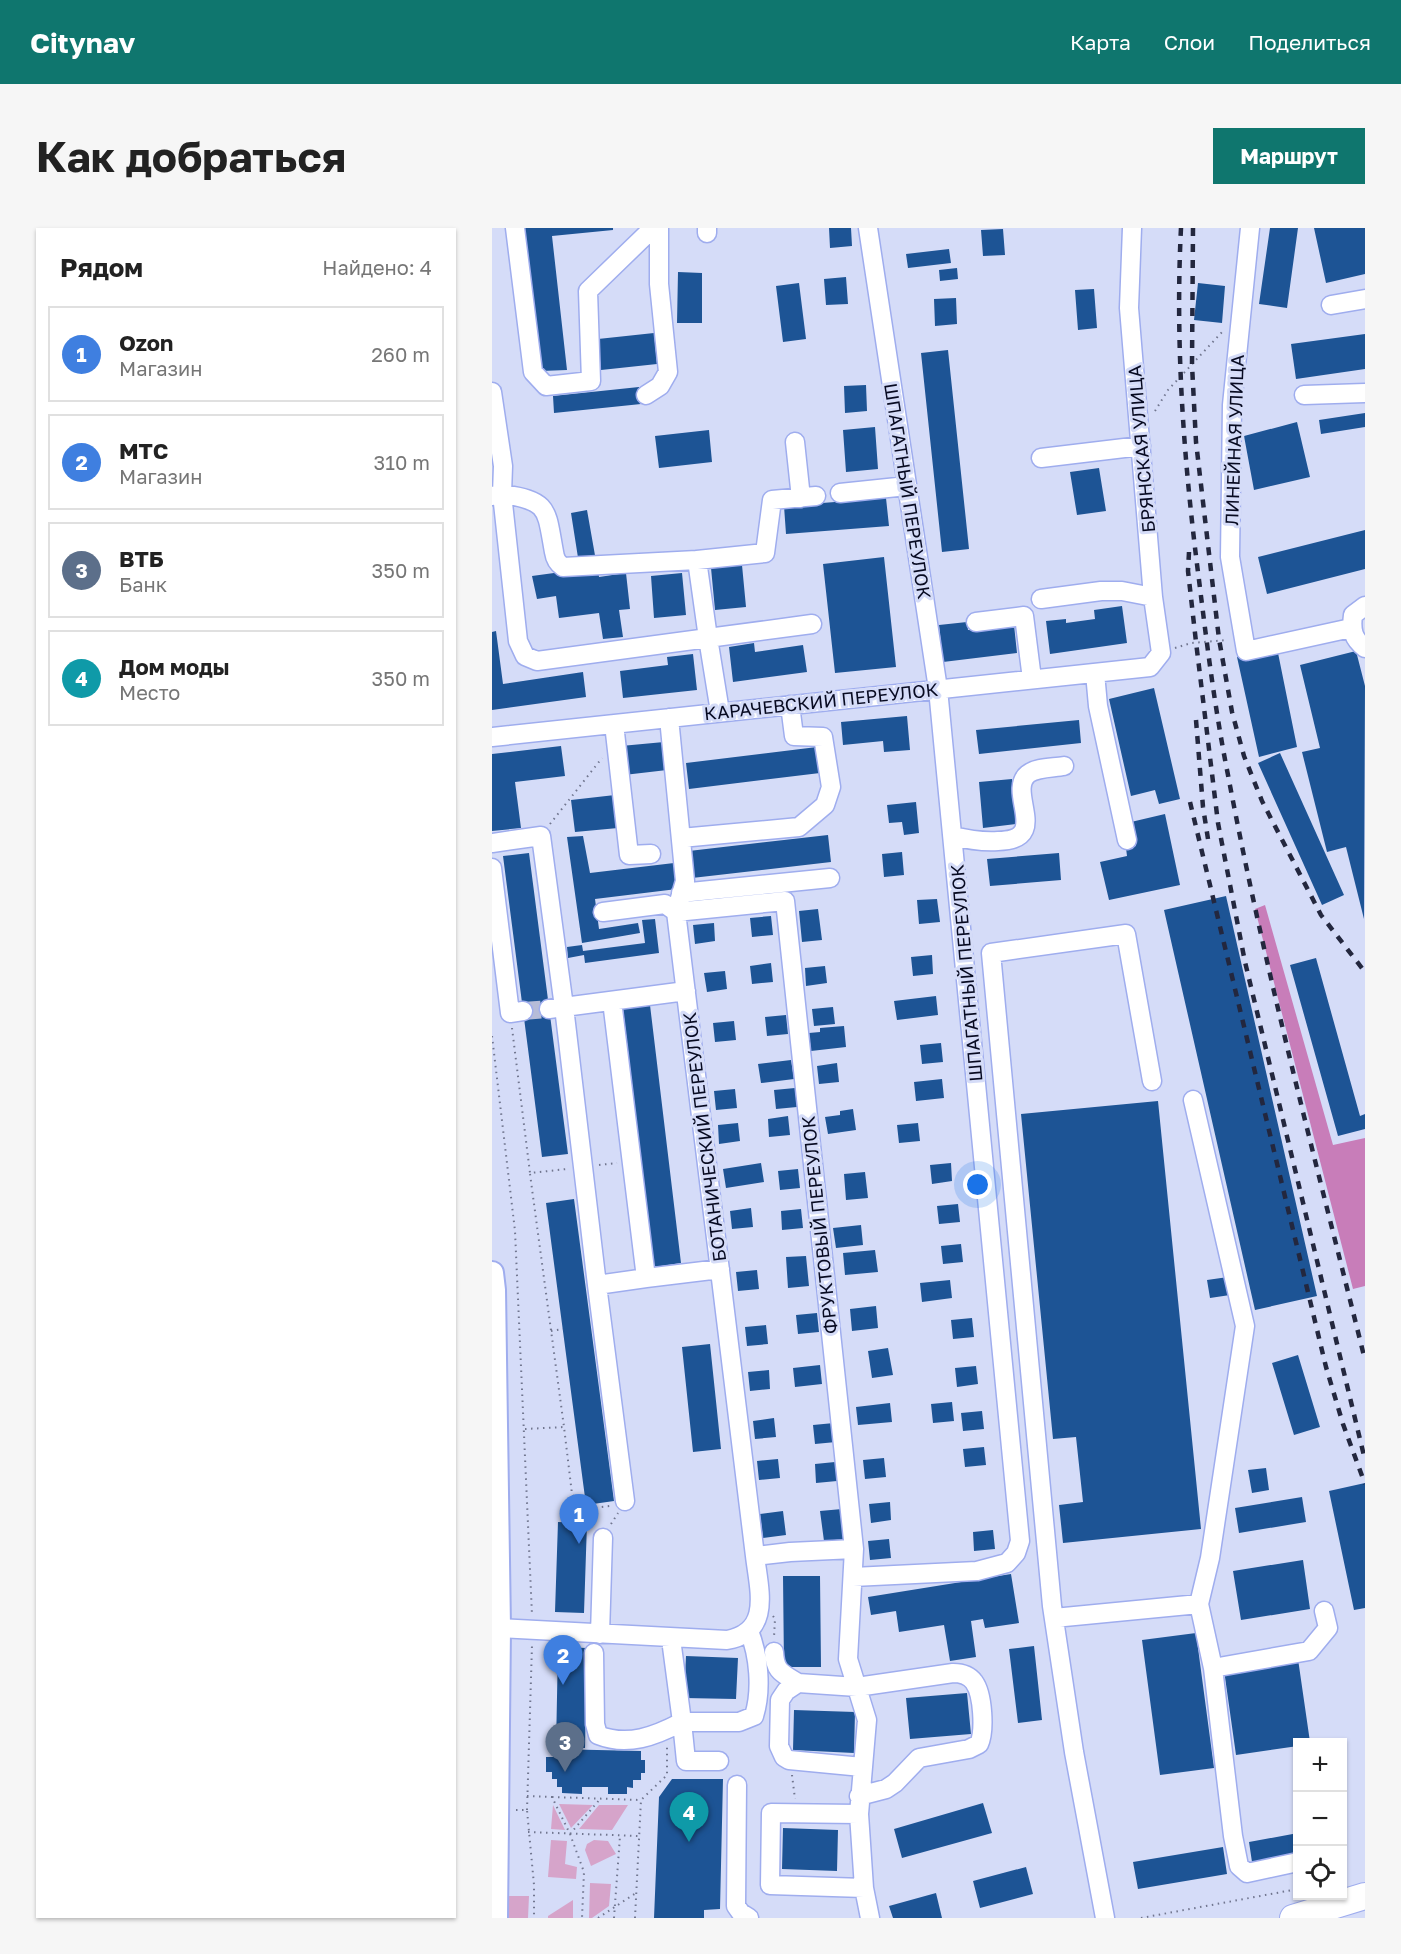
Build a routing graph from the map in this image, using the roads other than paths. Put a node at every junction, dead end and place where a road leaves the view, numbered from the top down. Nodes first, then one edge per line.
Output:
1 (515, 228) edge
2 (653, 228) edge
3 (659, 228) edge
4 (868, 228) edge
5 (1132, 228) edge
6 (1250, 228) edge
7 (1365, 299) edge
8 (1331, 305) dead end
9 (492, 392) edge
10 (1365, 393) edge
11 (646, 395) dead end
12 (1304, 395) dead end
13 (1140, 438) junction
14 (795, 442) dead end
15 (1041, 458) dead end
16 (907, 486) junction
17 (840, 493) dead end
18 (497, 495) edge
19 (697, 560) junction
20 (1153, 597) junction
21 (1041, 599) dead end
22 (1365, 606) edge
23 (976, 622) dead end
24 (812, 624) dead end
25 (1351, 628) junction
26 (708, 638) junction
27 (1365, 648) edge
28 (1155, 660) joint
29 (1095, 673) junction
30 (1032, 679) junction
31 (938, 689) junction
32 (790, 705) junction
33 (720, 712) junction
34 (669, 718) junction
35 (615, 732) junction
36 (492, 737) edge
37 (1064, 766) dead end
38 (953, 836) junction
39 (681, 838) junction
40 (1127, 840) dead end
41 (492, 843) edge
42 (651, 854) dead end
43 (492, 868) edge
44 (830, 878) dead end
45 (681, 893) junction
46 (603, 912) dead end
47 (676, 912) junction
48 (686, 991) junction
49 (612, 1001) junction
50 (556, 1008) junction
51 (517, 1012) road end
52 (1152, 1081) dead end
53 (1193, 1101) dead end
54 (720, 1269) junction
55 (492, 1273) edge
56 (646, 1278) junction
57 (597, 1285) junction
58 (624, 1502) road end
59 (603, 1538) road end
60 (854, 1549) junction
61 (755, 1556) junction
62 (853, 1577) junction
63 (1199, 1604) junction
64 (1324, 1611) dead end
65 (1054, 1618) junction
66 (499, 1628) junction
67 (749, 1631) junction
68 (600, 1634) junction
69 (671, 1639) junction
70 (774, 1652) dead end
71 (594, 1653) dead end
72 (1213, 1668) junction
73 (798, 1683) junction
74 (857, 1687) junction
75 (675, 1725) junction
76 (719, 1761) dead end
77 (862, 1767) junction
78 (737, 1785) dead end
79 (859, 1805) junction
80 (1293, 1863) edge
81 (494, 1878) edge
82 (864, 1888) junction
83 (1365, 1896) edge
84 (496, 1918) edge
85 (749, 1918) edge
86 (870, 1918) edge
87 (1105, 1918) edge
88 (1293, 1918) edge

1 - 2 street
3 - 11 street
4 - 16 street, ШПАГАТНЫЙ ПЕРЕУЛОК
5 - 13 street, БРЯНСКАЯ УЛИЦА
6 - 25 street, ЛИНЕЙНАЯ УЛИЦА
7 - 8 street
9 - 18 street
10 - 12 street
13 - 15 street
13 - 20 street, БРЯНСКАЯ УЛИЦА
14 - 19 street
16 - 17 street
16 - 31 street, ШПАГАТНЫЙ ПЕРЕУЛОК
18 - 19 street
18 - 26 street
19 - 26 street
20 - 21 street
20 - 28 street, БРЯНСКАЯ УЛИЦА
22 - 25 street
23 - 30 street
24 - 26 street
25 - 27 street
26 - 33 street
28 - 29 street, КАРАЧЕВСКИЙ ПЕРЕУЛОК
29 - 30 street, КАРАЧЕВСКИЙ ПЕРЕУЛОК
29 - 40 street
30 - 31 street, КАРАЧЕВСКИЙ ПЕРЕУЛОК
31 - 32 street, КАРАЧЕВСКИЙ ПЕРЕУЛОК
31 - 38 street, ШПАГАТНЫЙ ПЕРЕУЛОК
32 - 33 street, КАРАЧЕВСКИЙ ПЕРЕУЛОК
32 - 39 street
33 - 34 street, КАРАЧЕВСКИЙ ПЕРЕУЛОК
34 - 35 street, КАРАЧЕВСКИЙ ПЕРЕУЛОК
34 - 39 street, БОТАНИЧЕСКИЙ ПЕРЕУЛОК
35 - 36 street, КАРАЧЕВСКИЙ ПЕРЕУЛОК
35 - 42 street
37 - 38 street
38 - 62 street, ШПАГАТНЫЙ ПЕРЕУЛОК
39 - 45 street, БОТАНИЧЕСКИЙ ПЕРЕУЛОК
41 - 50 street
43 - 51 street
44 - 45 street
45 - 47 street, БОТАНИЧЕСКИЙ ПЕРЕУЛОК
46 - 47 street
47 - 48 street, БОТАНИЧЕСКИЙ ПЕРЕУЛОК
47 - 60 street, ФРУКТОВЫЙ ПЕРЕУЛОК
48 - 49 street
48 - 54 street, БОТАНИЧЕСКИЙ ПЕРЕУЛОК
49 - 50 street
49 - 56 street
50 - 57 street
52 - 65 street
53 - 63 street
54 - 56 street
54 - 61 street, БОТАНИЧЕСКИЙ ПЕРЕУЛОК
55 - 66 main road
56 - 57 street
57 - 58 street
59 - 68 street
60 - 61 street
60 - 62 street, ФРУКТОВЫЙ ПЕРЕУЛОК
61 - 67 street, БОТАНИЧЕСКИЙ ПЕРЕУЛОК
62 - 74 street, ФРУКТОВЫЙ ПЕРЕУЛОК
63 - 65 street
63 - 72 street
64 - 72 street
65 - 87 street
66 - 68 street
66 - 81 main road
67 - 69 street
67 - 75 street
68 - 69 street
69 - 75 street
70 - 73 street
71 - 75 street
72 - 80 street
73 - 74 street
73 - 77 street
74 - 77 street
74 - 79 street
75 - 76 street
77 - 79 street
78 - 85 street
79 - 82 street
79 - 82 street
81 - 84 main road
82 - 86 street
83 - 88 highway

